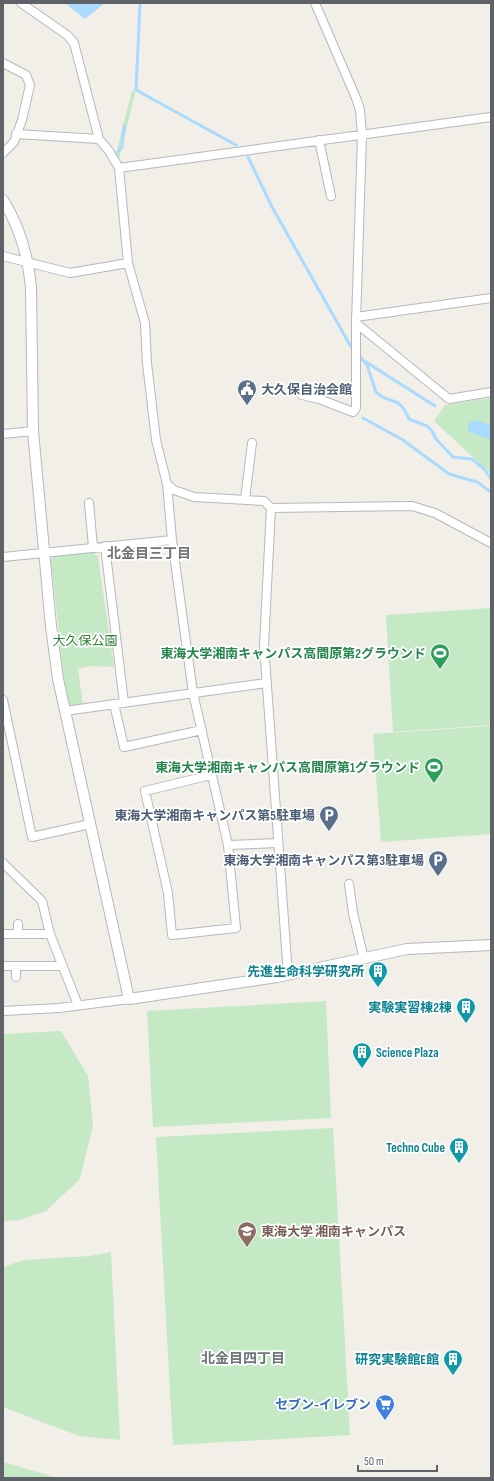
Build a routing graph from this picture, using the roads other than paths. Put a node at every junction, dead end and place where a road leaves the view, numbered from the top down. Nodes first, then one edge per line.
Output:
1 (20, 3) edge
2 (315, 3) edge
3 (3, 63) edge
4 (491, 117) edge
5 (16, 134) junction
6 (362, 135) junction
7 (99, 139) junction
8 (319, 140) junction
9 (3, 153) edge
10 (119, 168) junction
11 (331, 196) dead end
12 (3, 200) edge
13 (3, 256) edge
14 (29, 263) junction
15 (128, 263) junction
16 (491, 298) edge
17 (356, 320) junction
18 (491, 392) edge
19 (302, 395) dead end
20 (33, 431) junction
21 (3, 434) edge
22 (252, 443) dead end
23 (166, 484) junction
24 (245, 499) junction
25 (89, 503) dead end
26 (271, 508) junction
27 (172, 540) junction
28 (491, 543) edge
29 (105, 546) junction
30 (93, 547) junction
31 (44, 552) junction
32 (3, 556) edge
33 (266, 683) junction
34 (194, 694) junction
35 (3, 700) edge
36 (124, 703) junction
37 (114, 704) junction
38 (65, 711) junction
39 (6, 727) edge
40 (202, 730) junction
41 (211, 775) junction
42 (90, 824) junction
43 (278, 843) junction
44 (228, 845) junction
45 (3, 863) edge
46 (349, 884) dead end
47 (18, 924) dead end
48 (3, 934) edge
49 (18, 934) junction
50 (50, 934) junction
51 (491, 945) edge
52 (364, 959) junction
53 (3, 966) edge
54 (16, 966) junction
55 (62, 966) junction
56 (288, 975) junction
57 (16, 977) dead end
58 (129, 999) junction
59 (78, 1005) junction
60 (3, 1011) edge

1 - 7 street
2 - 6 street
3 - 5 street
4 - 6 street
5 - 7 street
5 - 9 street
6 - 8 street
6 - 17 street
7 - 10 street
8 - 10 street
8 - 11 street
10 - 15 street
12 - 14 street
13 - 14 street
14 - 15 street
14 - 20 street
15 - 23 street
16 - 17 street
17 - 18 street
17 - 19 street
20 - 21 street
20 - 31 street
22 - 24 street
23 - 24 street
23 - 27 street
24 - 26 street
25 - 30 street
26 - 28 street
26 - 33 street
27 - 29 street
27 - 34 street
29 - 30 street
29 - 36 street
30 - 31 street
31 - 32 street
31 - 38 street
33 - 34 street
33 - 43 street
34 - 36 street
34 - 40 street
35 - 39 street
36 - 37 street
37 - 38 street
37 - 40 street
38 - 42 street
39 - 42 street
40 - 41 street
41 - 44 street
41 - 44 street
42 - 58 street
43 - 44 street
43 - 56 street
45 - 50 street
46 - 52 street
47 - 49 street
48 - 49 street
49 - 50 street
50 - 55 street
51 - 52 street
52 - 56 street
53 - 54 street
54 - 55 street
54 - 57 street
55 - 59 street
56 - 58 street
58 - 59 street
59 - 60 street

